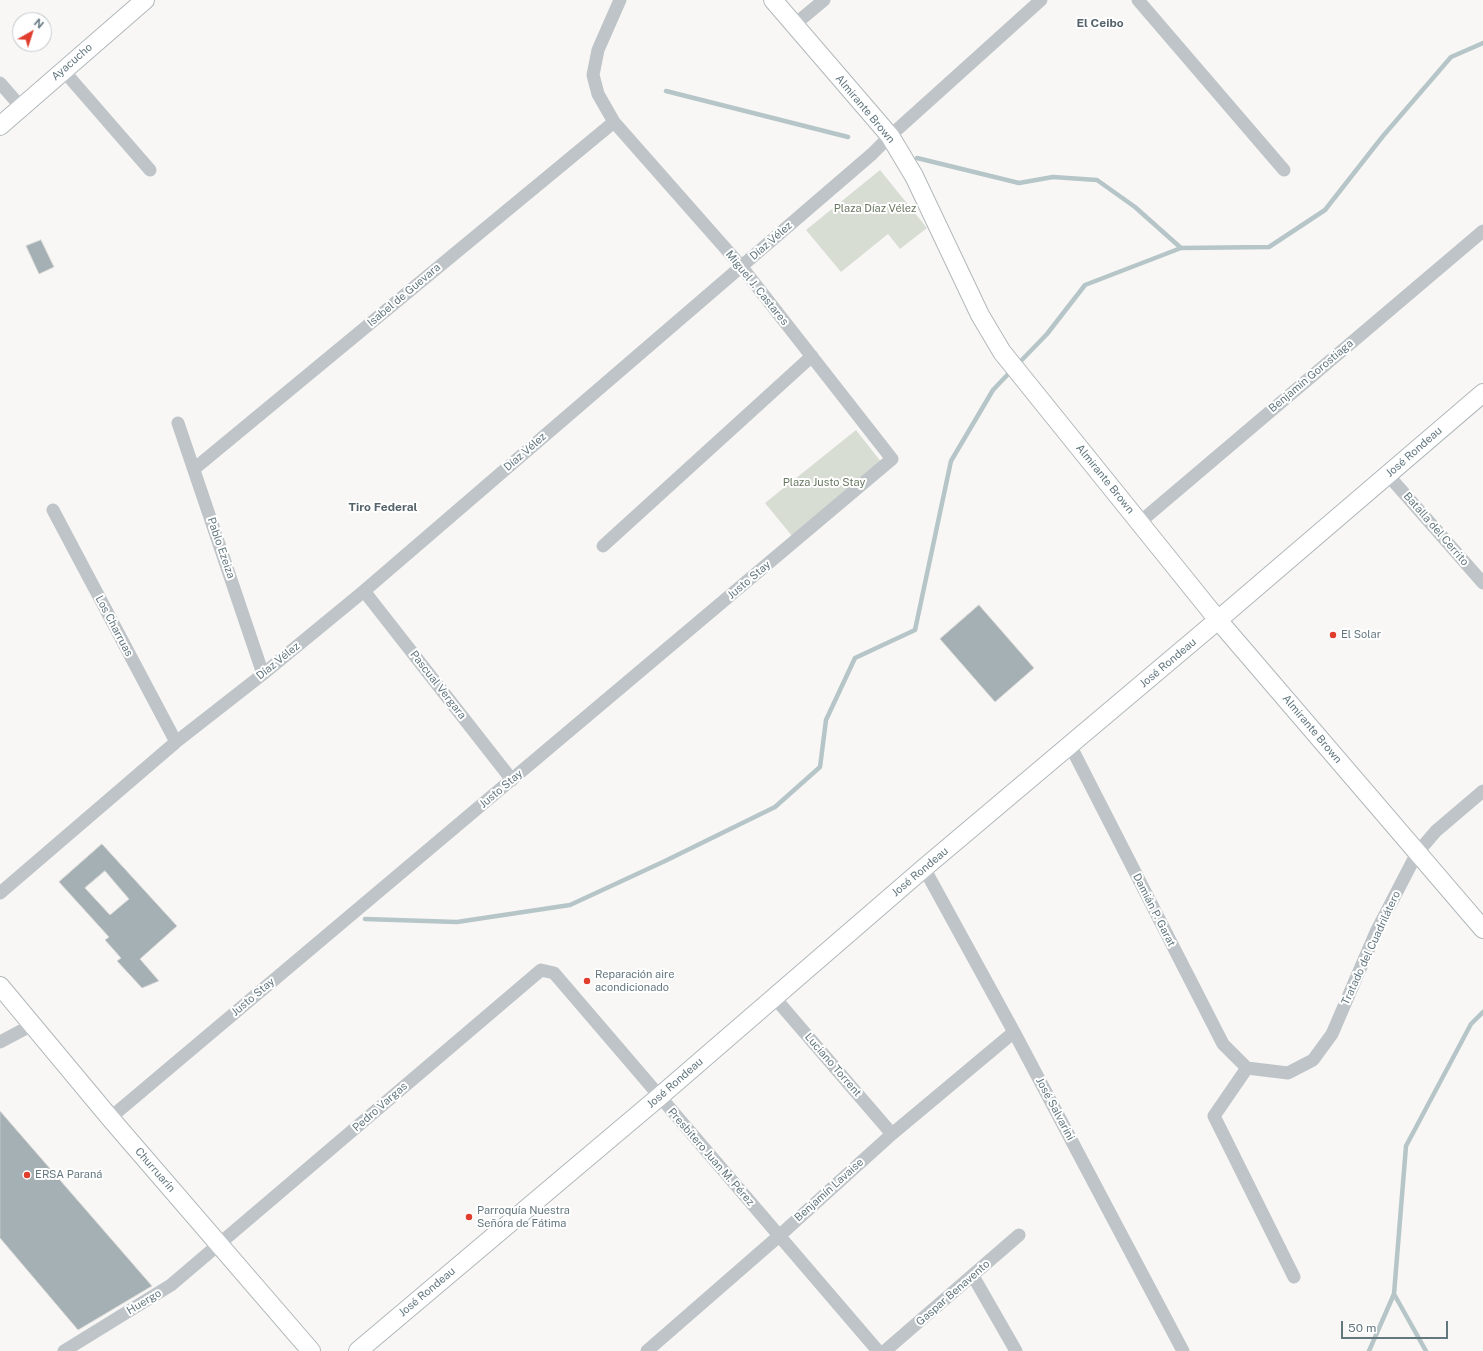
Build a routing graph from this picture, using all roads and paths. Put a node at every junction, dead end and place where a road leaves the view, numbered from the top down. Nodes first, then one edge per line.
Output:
1 (145, 0) edge
2 (620, 0) edge
3 (773, 0) edge
4 (824, 0) edge
5 (1041, 0) edge
6 (1138, 0) edge
7 (794, 25) junction
8 (63, 70) junction
9 (0, 83) edge
10 (21, 107) junction
11 (614, 122) junction
12 (0, 126) edge
13 (890, 136) junction
14 (150, 170) dead end
15 (1284, 170) dead end
16 (1483, 231) edge
17 (741, 266) junction
18 (812, 356) junction
19 (1483, 393) edge
20 (178, 423) dead end
21 (892, 459) joint
22 (194, 469) junction
23 (1388, 475) junction
24 (53, 510) dead end
25 (1140, 522) junction
26 (603, 546) dead end
27 (1483, 583) edge
28 (364, 591) junction
29 (1218, 620) junction
30 (263, 674) junction
31 (176, 742) junction
32 (1070, 745) junction
33 (512, 780) junction
34 (1483, 791) edge
35 (1417, 853) junction
36 (924, 868) junction
37 (0, 893) edge
38 (1483, 929) edge
39 (540, 970) joint
40 (0, 986) edge
41 (774, 997) junction
42 (32, 1025) junction
43 (1014, 1032) junction
44 (0, 1042) edge
45 (1247, 1068) junction
46 (659, 1096) junction
47 (110, 1118) junction
48 (892, 1134) junction
49 (1019, 1235) dead end
50 (779, 1236) junction
51 (219, 1245) junction
52 (973, 1276) junction
53 (1294, 1277) dead end
54 (64, 1351) edge
55 (311, 1351) edge
56 (358, 1351) edge
57 (647, 1351) edge
58 (878, 1351) edge
59 (885, 1351) edge
60 (1016, 1351) edge
61 (1184, 1351) edge

1 - 8 street, Ayacucho
2 - 11 street, Miguel J. Castares
3 - 7 street, Almirante Brown
4 - 7 street
5 - 13 street, Díaz Vélez
6 - 15 street
7 - 13 street, Almirante Brown
8 - 10 street, Ayacucho
8 - 14 street
9 - 10 street
10 - 12 street, Ayacucho
11 - 17 street, Miguel J. Castares
11 - 22 street, Isabel de Guevara
13 - 17 street, Díaz Vélez
13 - 25 street, Almirante Brown
16 - 25 street, Benjamín Gorostiaga
17 - 18 street, Miguel J. Castares
17 - 28 street, Díaz Vélez
18 - 21 street, Miguel J. Castares
18 - 26 street
19 - 23 street, José Rondeau
20 - 22 street, Pablo Ezeiza
21 - 33 street, Justo Stay
22 - 30 street, Pablo Ezeiza
23 - 27 street, Batalla del Cerrito
23 - 29 street, José Rondeau
24 - 31 street, Los Charruas
25 - 29 street, Almirante Brown
28 - 30 street, Díaz Vélez
28 - 33 street, Pascual Vergara
29 - 32 street, José Rondeau
29 - 35 street, Almirante Brown
30 - 31 street, Díaz Vélez
31 - 37 street, Díaz Vélez
32 - 36 street, José Rondeau
32 - 45 street, Damián P. Garat
33 - 47 street, Justo Stay
34 - 35 street, Tratado del Cuadrilátero
35 - 38 street, Almirante Brown
35 - 45 street, Tratado del Cuadrilátero
36 - 41 street, José Rondeau
36 - 43 street, José Salvarini
39 - 46 street, Presbítero Juan M. Pérez
39 - 51 street, Pedro Vargas
40 - 42 street, Churruarín
41 - 46 street, José Rondeau
41 - 48 street, Luciano Torrent
42 - 44 street
42 - 47 street, Churruarín
43 - 48 street, Benjamín Lavaise
43 - 61 street, José Salvarini
45 - 53 street
46 - 50 street, Presbítero Juan M. Pérez
46 - 56 street, José Rondeau
47 - 51 street, Churruarín
48 - 50 street, Benjamín Lavaise
49 - 52 street, Gaspar Benavento
50 - 57 street, Benjamín Lavaise
50 - 58 street, Presbítero Juan M. Pérez
51 - 54 street, Huergo
51 - 55 street, Churruarín
52 - 59 street, Gaspar Benavento
52 - 60 street

